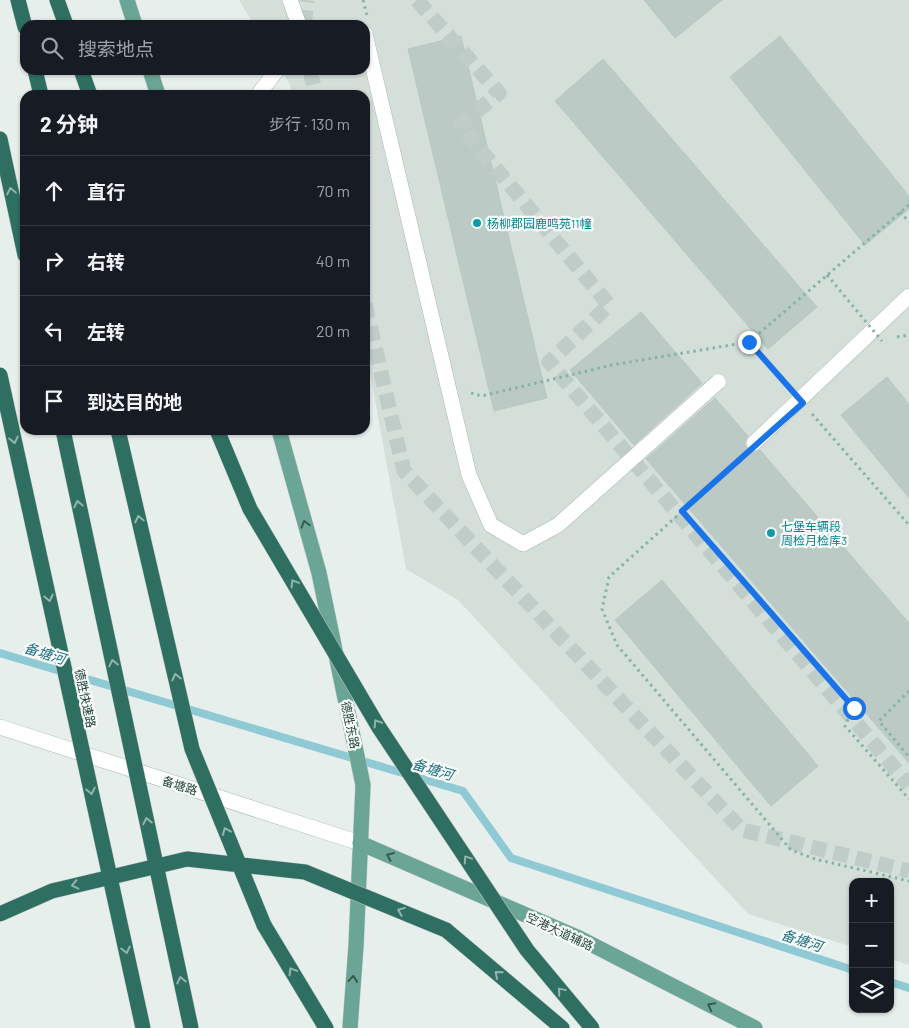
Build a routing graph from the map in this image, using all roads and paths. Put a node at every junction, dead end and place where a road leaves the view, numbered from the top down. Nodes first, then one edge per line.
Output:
1 (18, 0) edge
2 (57, 0) edge
3 (127, 0) edge
4 (290, 0) edge
5 (363, 0) edge
6 (23, 20) edge
7 (64, 20) edge
8 (133, 20) edge
9 (297, 20) edge
10 (365, 20) edge
11 (370, 43) edge
12 (36, 75) edge
13 (83, 75) edge
14 (152, 75) edge
15 (273, 75) edge
16 (40, 90) edge
17 (88, 90) edge
18 (156, 90) edge
19 (262, 90) edge
20 (0, 139) edge
21 (909, 205) edge
22 (900, 212) junction
23 (909, 222) edge
24 (20, 232) edge
25 (827, 275) junction
26 (909, 296) edge
27 (882, 341) dead end
28 (749, 342) junction
29 (0, 375) edge
30 (718, 382) dead end
31 (469, 392) dead end
32 (809, 410) dead end
33 (63, 435) edge
34 (119, 435) edge
35 (220, 435) edge
36 (280, 435) edge
37 (754, 443) dead end
38 (682, 511) junction
39 (909, 525) edge
40 (909, 691) edge
41 (0, 727) edge
42 (909, 757) edge
43 (909, 798) edge
44 (360, 843) junction
45 (909, 881) edge
46 (0, 914) edge
47 (143, 1028) edge
48 (191, 1028) edge
49 (326, 1028) edge
50 (350, 1028) edge
51 (562, 1028) edge
52 (592, 1028) edge
53 (755, 1028) edge

1 - 6 highway
2 - 7 highway
3 - 8 main road
4 - 9 street
5 - 10 path, bridge
11 - 30 street, bridge
12 - 16 highway
13 - 17 highway
14 - 18 main road
15 - 19 street
24 -> 20 highway
21 - 22 path, bridge
22 - 23 path
22 - 25 path, bridge
25 - 27 path, bridge
25 - 28 path, bridge
26 - 37 street
28 - 31 path, bridge
28 - 38 path, bridge
29 -> 47 highway, 德胜快速路, bridge
32 - 39 path
48 -> 33 highway, bridge
49 -> 34 highway, bridge
52 -> 35 highway, bridge
44 -> 36 main road, 德胜东路
38 - 43 path, bridge
38 - 45 path, bridge
40 - 42 path
41 - 44 street, 备塘路
50 -> 44 main road, 德胜东路
53 -> 44 main road, 空港大道辅路
51 -> 46 highway, bridge

